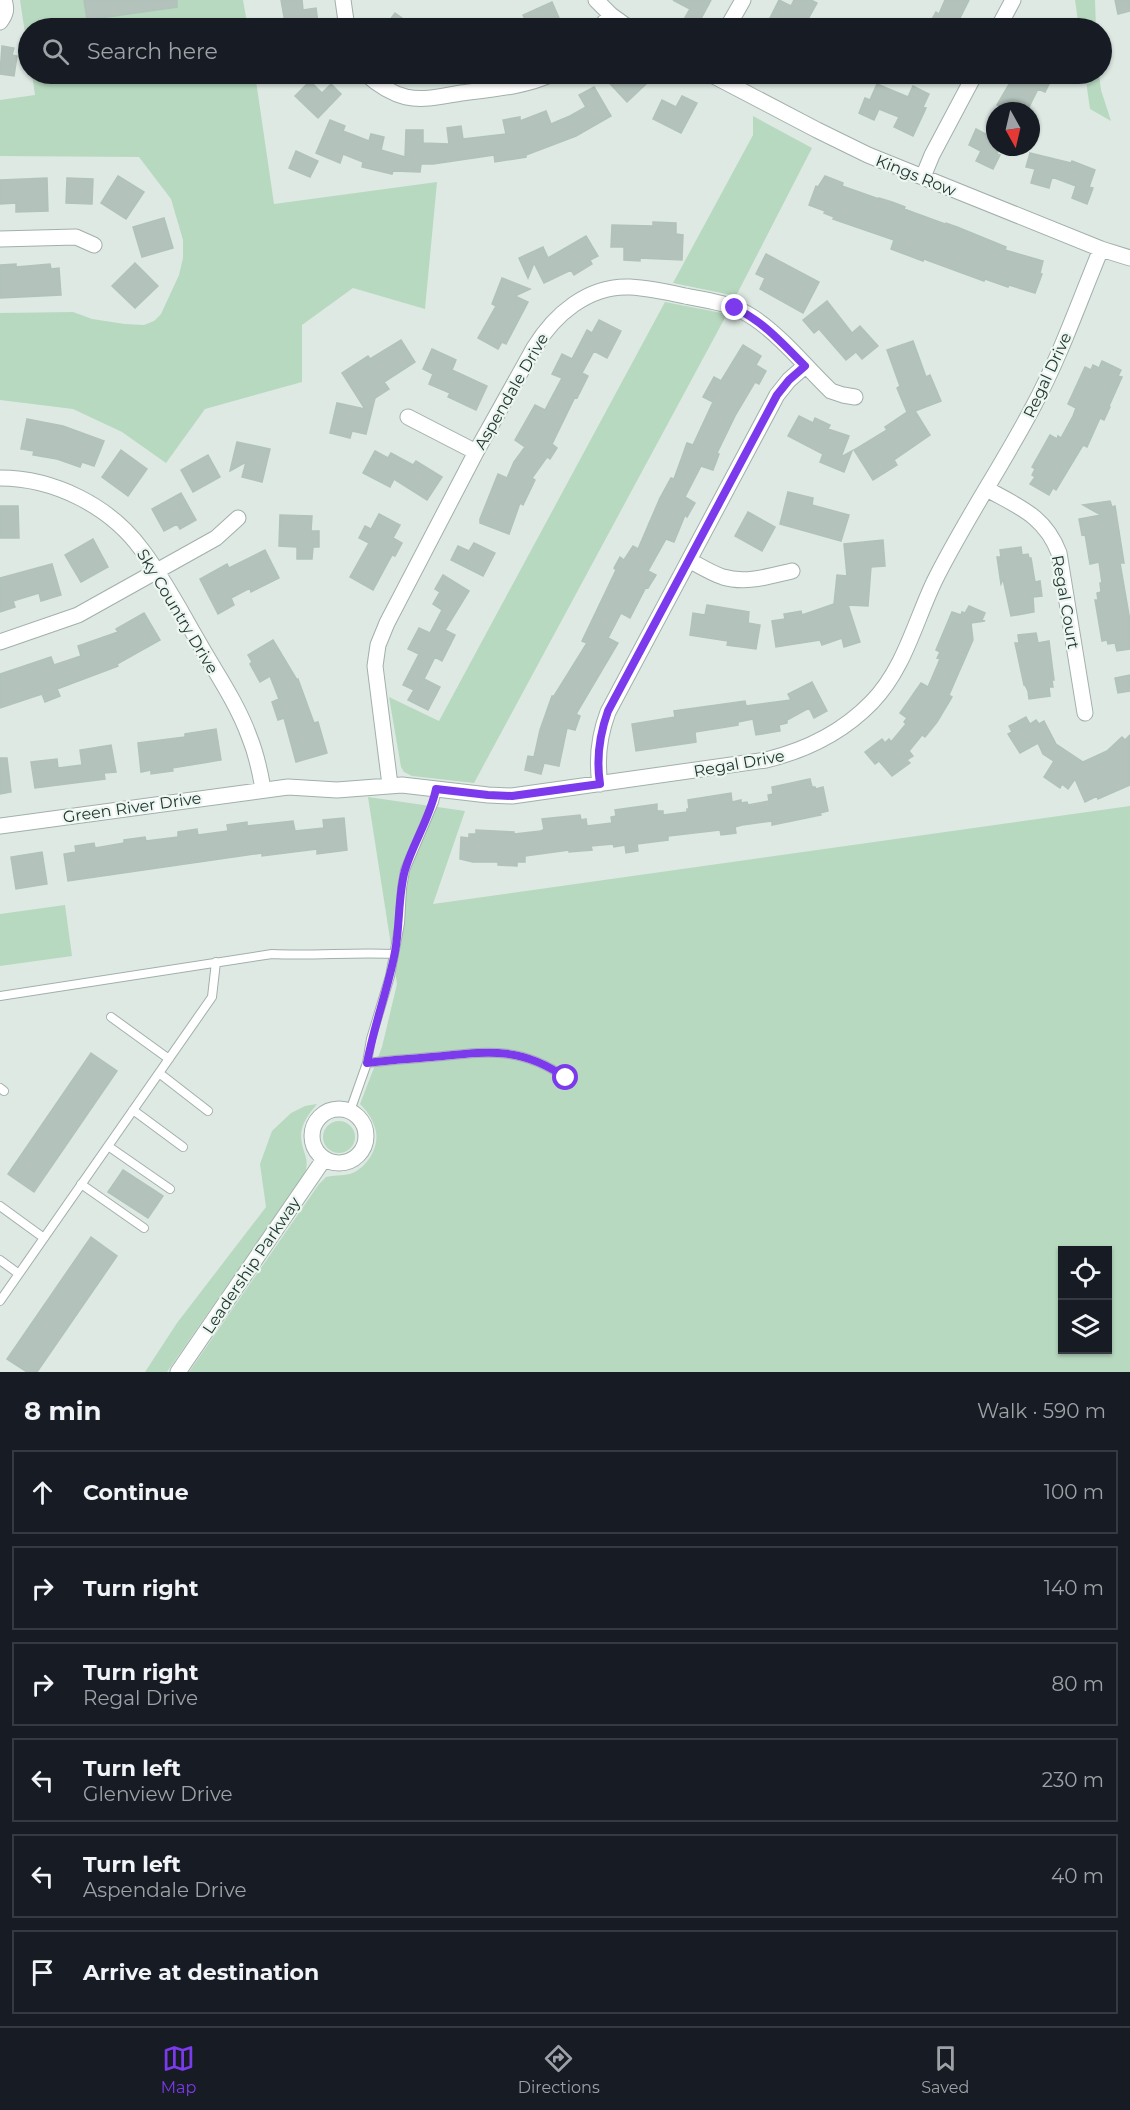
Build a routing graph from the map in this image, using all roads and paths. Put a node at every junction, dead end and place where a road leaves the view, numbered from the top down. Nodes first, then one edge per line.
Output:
1 (4, 0) edge
2 (343, 0) edge
3 (596, 0) edge
4 (742, 0) edge
5 (1013, 0) edge
6 (611, 15) junction
7 (346, 18) edge
8 (608, 18) edge
9 (615, 18) edge
10 (732, 18) edge
11 (1003, 18) edge
12 (0, 22) edge
13 (377, 84) edge
14 (524, 84) edge
15 (729, 84) edge
16 (970, 84) edge
17 (923, 177) junction
18 (0, 238) edge
19 (94, 245) dead end
20 (1101, 249) junction
21 (1130, 258) edge
22 (805, 366) junction
23 (855, 397) dead end
24 (408, 417) dead end
25 (476, 452) junction
26 (0, 477) edge
27 (987, 489) junction
28 (238, 518) dead end
29 (689, 560) junction
30 (156, 570) junction
31 (792, 571) dead end
32 (0, 642) edge
33 (1085, 713) dead end
34 (600, 784) junction
35 (390, 785) junction
36 (263, 789) junction
37 (436, 789) junction
38 (0, 826) edge
39 (394, 954) junction
40 (216, 962) junction
41 (0, 996) edge
42 (111, 1017) dead end
43 (169, 1059) junction
44 (367, 1063) junction
45 (159, 1073) junction
46 (566, 1078) dead end
47 (133, 1110) junction
48 (208, 1111) dead end
49 (350, 1112) junction
50 (108, 1146) junction
51 (183, 1147) dead end
52 (324, 1159) junction
53 (81, 1184) junction
54 (170, 1189) dead end
55 (0, 1206) edge
56 (144, 1228) dead end
57 (44, 1238) junction
58 (0, 1260) edge
59 (19, 1274) junction
60 (0, 1301) edge
61 (178, 1372) edge

1 - 12 street
2 - 7 street
3 - 6 street
4 - 10 street
5 - 11 street
6 - 8 street
6 - 9 street
13 - 14 street
15 - 17 street, Kings Row
16 - 17 street
17 - 20 street, Kings Row
18 - 19 street
20 - 21 street, Kings Row
20 - 27 street, Regal Drive
22 - 23 street, Aspendale Drive
22 - 25 street, Aspendale Drive
22 - 29 street
24 - 25 street
25 - 35 street, Aspendale Drive
26 - 30 street, Sky Country Drive
27 - 33 street, Regal Court
27 - 34 street, Regal Drive
28 - 30 street
29 - 31 street
29 - 34 street
30 - 32 street
30 - 36 street, Sky Country Drive
34 - 37 street, Regal Drive
35 - 36 street, Regal Drive
35 - 37 street, Regal Drive
36 - 38 street, Green River Drive
37 - 39 lane
39 - 40 lane
39 - 44 lane
40 - 41 lane
40 - 43 lane
42 - 43 lane
43 - 45 lane
44 - 46 lane
44 - 49 lane
45 - 47 lane
45 - 48 lane
47 - 50 lane
47 - 51 lane
49 - 52 street
49 - 52 street
50 - 53 lane
50 - 54 lane
52 - 61 street, Leadership Parkway
53 - 56 lane
53 - 57 lane
55 - 57 lane
57 - 59 lane
58 - 59 lane
59 - 60 lane

